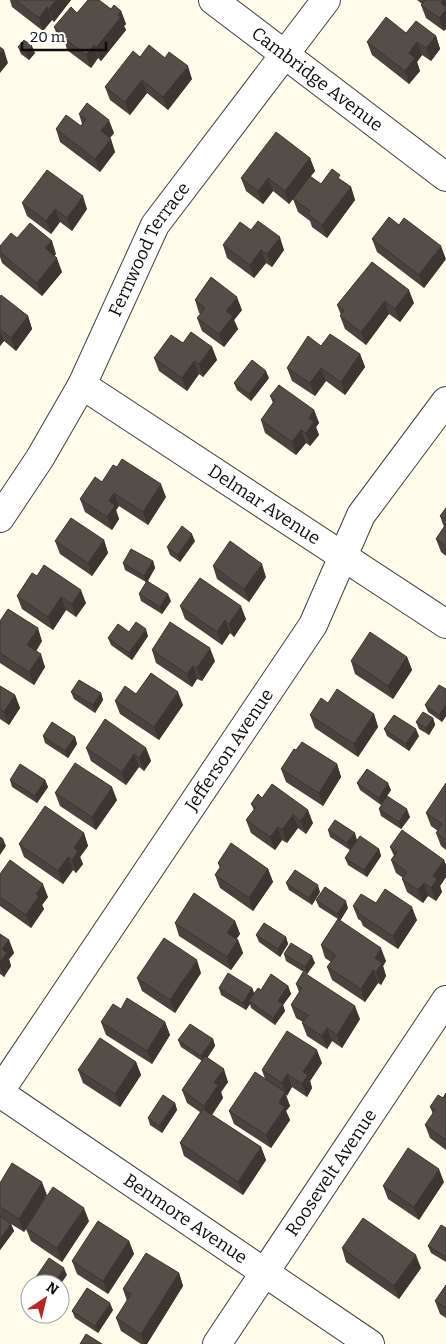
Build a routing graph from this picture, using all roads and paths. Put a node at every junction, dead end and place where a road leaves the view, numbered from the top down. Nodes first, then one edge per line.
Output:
1 (213, 0) edge
2 (326, 0) edge
3 (285, 54) junction
4 (446, 177) edge
5 (82, 385) junction
6 (446, 401) edge
7 (0, 518) edge
8 (344, 556) junction
9 (446, 624) edge
10 (445, 1004) edge
11 (0, 1092) edge
12 (264, 1273) junction
13 (217, 1344) edge
14 (370, 1344) edge

1 - 3 street, Cambridge Avenue
2 - 3 street, Fernwood Terrace
3 - 4 street, Cambridge Avenue
3 - 5 street, Fernwood Terrace
5 - 7 street, Fernwood Terrace
5 - 8 street, Delmar Avenue
6 - 8 street, Jefferson Avenue
8 - 9 street, Delmar Avenue
8 - 11 street, Jefferson Avenue
10 - 12 street, Roosevelt Avenue
11 - 12 street, Benmore Avenue
12 - 13 street, Roosevelt Avenue
12 - 14 street, Benmore Avenue

